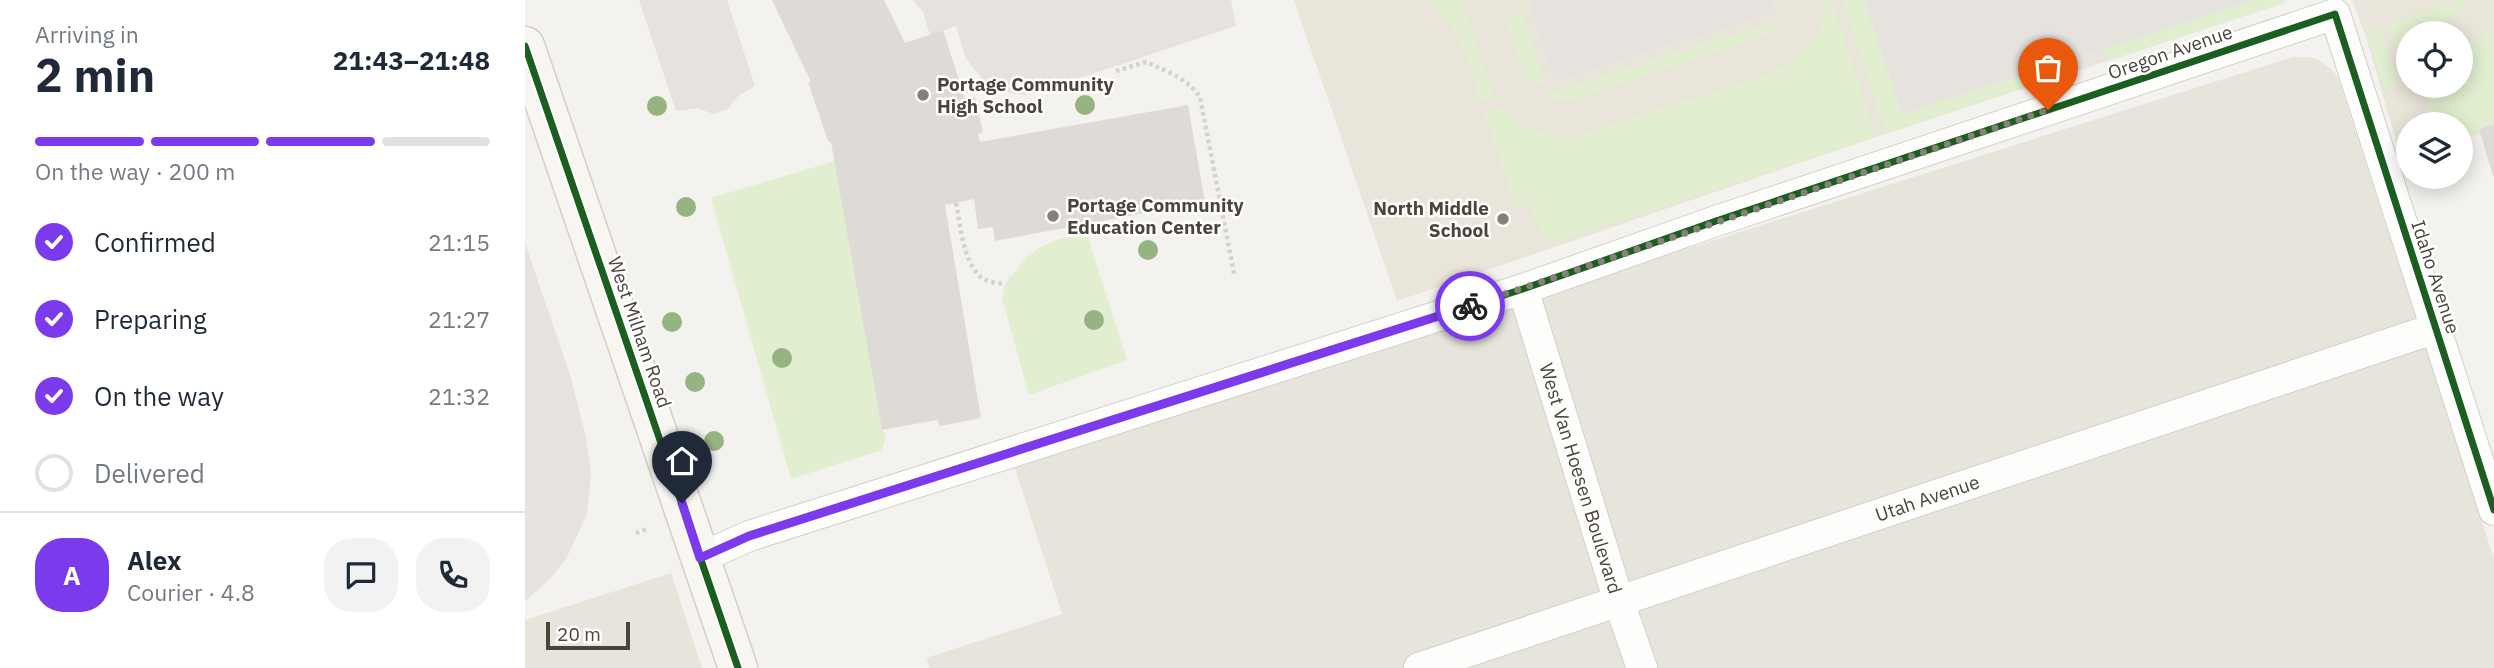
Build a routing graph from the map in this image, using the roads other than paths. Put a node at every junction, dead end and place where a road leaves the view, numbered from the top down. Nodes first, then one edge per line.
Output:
1 (2335, 13) joint
2 (525, 46) edge
3 (1523, 289) junction
4 (2436, 328) junction
5 (2494, 510) edge
6 (700, 558) junction
7 (1619, 602) junction
8 (738, 668) edge
9 (1419, 668) edge
10 (1642, 668) edge

1 - 3 street, Oregon Avenue
1 - 4 street, Idaho Avenue
2 - 6 street, West Milham Road
3 - 6 street, Oregon Avenue
3 - 7 street, West Van Hoesen Boulevard
4 - 5 street, Idaho Avenue
4 - 7 street, Utah Avenue
6 - 8 street, West Milham Road
7 - 9 street, Utah Avenue
7 - 10 street, West Van Hoesen Boulevard

